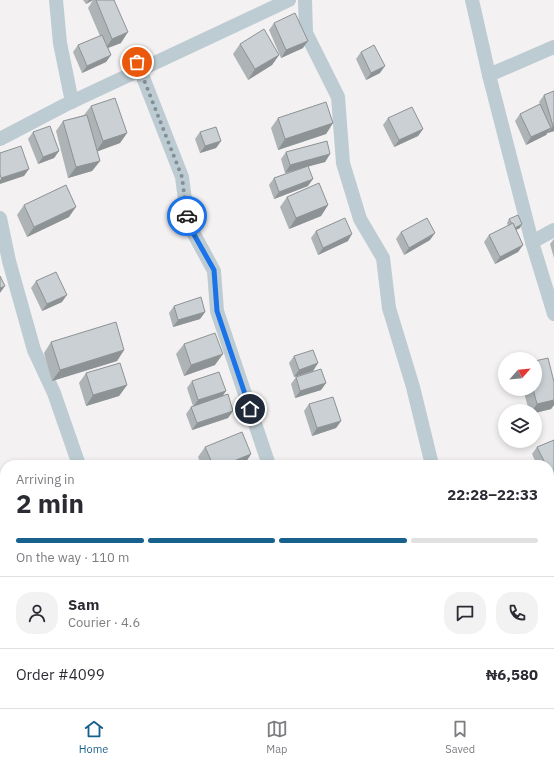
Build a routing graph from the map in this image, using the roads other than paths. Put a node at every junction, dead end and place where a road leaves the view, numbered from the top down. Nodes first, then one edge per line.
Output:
1 (56, 0) edge
2 (289, 0) edge
3 (305, 0) edge
4 (472, 0) edge
5 (554, 47) edge
6 (139, 66) junction
7 (489, 75) junction
8 (72, 102) junction
9 (0, 139) edge
10 (0, 218) edge
11 (554, 230) edge
12 (532, 242) junction
13 (554, 314) edge
14 (77, 460) edge
15 (267, 460) edge
16 (431, 460) edge
17 (554, 626) edge
18 (554, 632) edge

1 - 8 street
2 - 6 street
3 - 16 street
4 - 7 street
5 - 7 street
6 - 8 street
6 - 15 street
7 - 12 street
8 - 9 street
10 - 14 street
11 - 12 street
12 - 13 street
17 - 18 street

